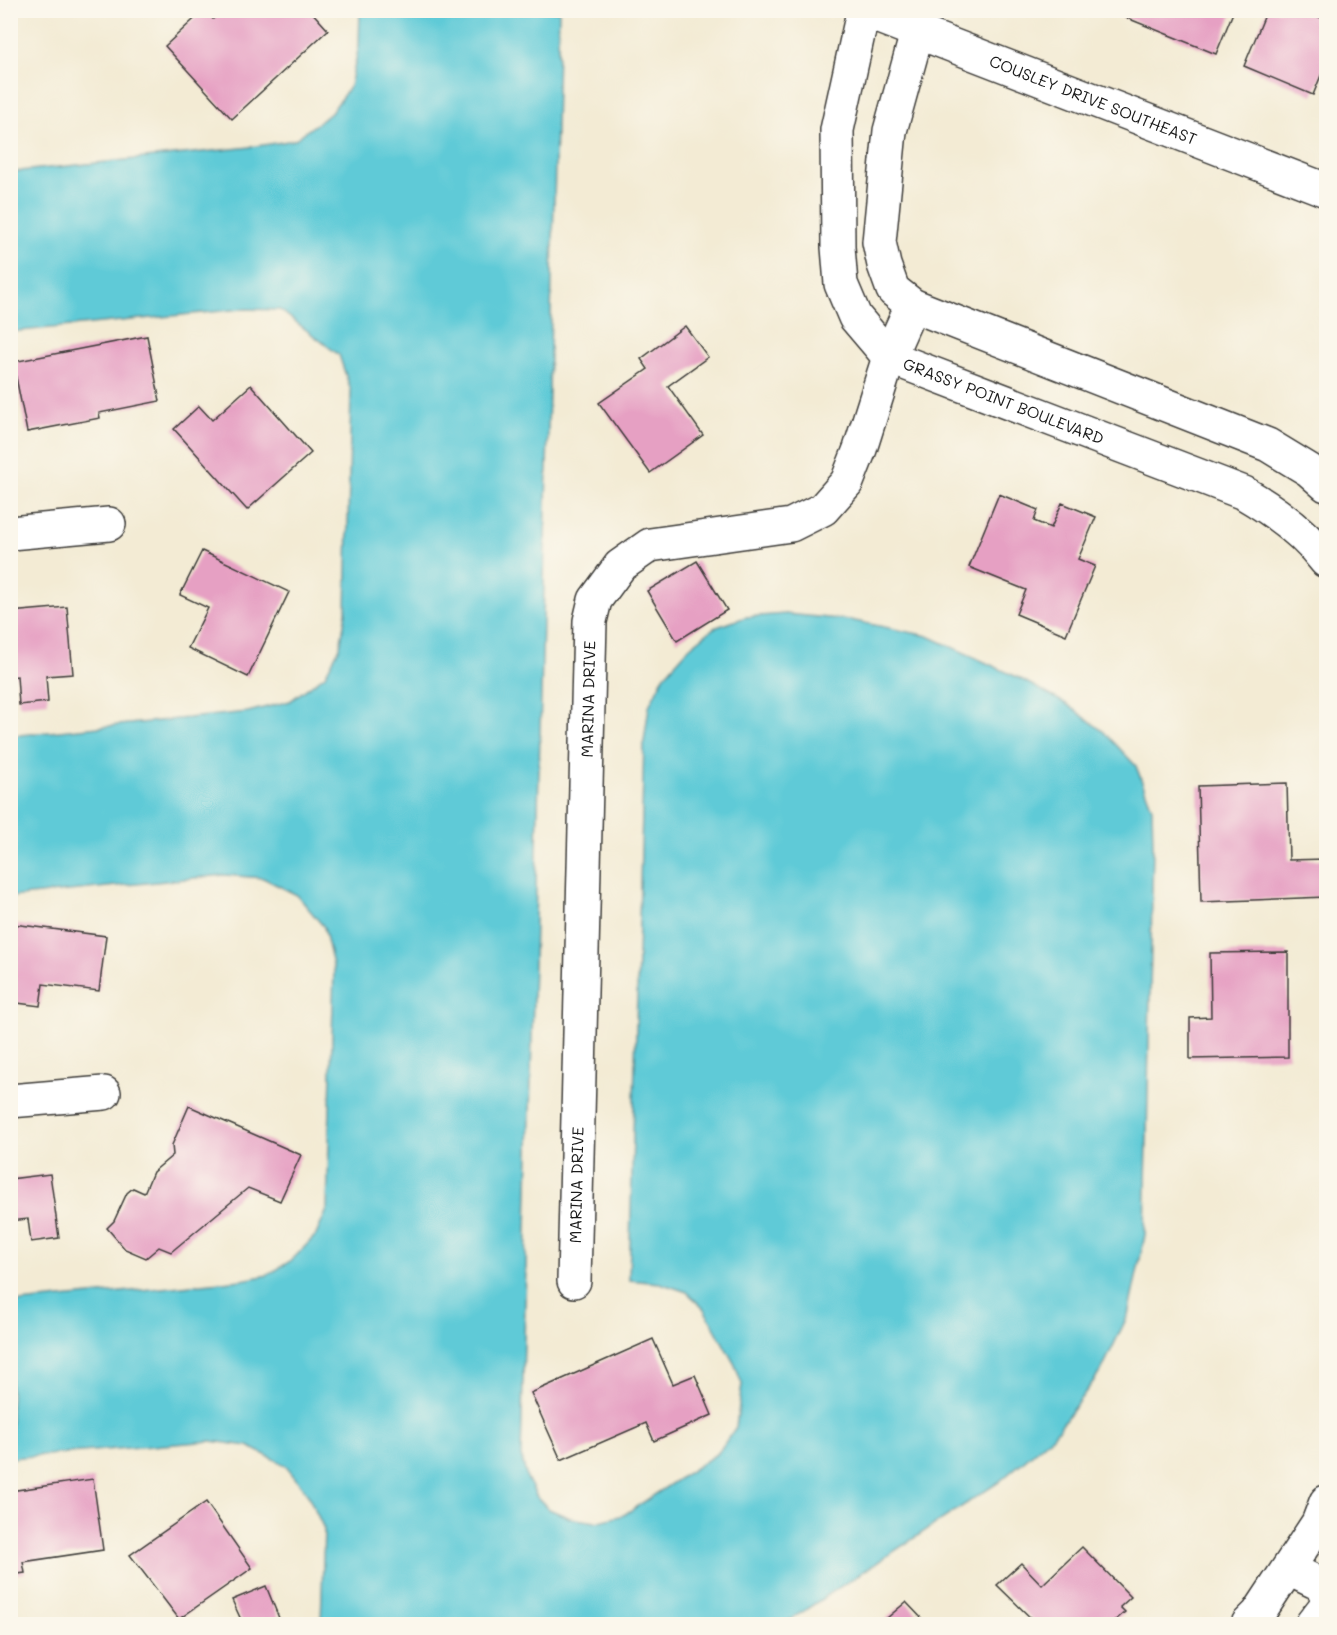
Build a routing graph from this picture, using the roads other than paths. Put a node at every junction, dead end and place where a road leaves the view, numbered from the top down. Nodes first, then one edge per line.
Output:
1 (862, 11) edge
2 (917, 33) junction
3 (837, 130) junction
4 (890, 131) junction
5 (1326, 190) edge
6 (912, 305) junction
7 (890, 357) junction
8 (1326, 485) edge
9 (109, 524) dead end
10 (10, 533) edge
11 (1326, 561) edge
12 (104, 1093) dead end
13 (10, 1101) edge
14 (574, 1281) dead end
15 (1324, 1517) edge
16 (1289, 1569) junction
17 (1326, 1587) edge
18 (1326, 1606) edge
19 (1248, 1624) edge
20 (1312, 1624) edge

1 - 2 street, COUSLEY DRIVE SOUTHEAST
1 - 3 street, GRASSY POINT BOULEVARD
2 - 4 street
2 - 5 street, COUSLEY DRIVE SOUTHEAST
3 - 4 street
3 - 7 street, GRASSY POINT BOULEVARD
4 - 6 street
6 - 7 street, MARINA DRIVE
6 - 8 street
7 - 11 street, GRASSY POINT BOULEVARD
7 - 14 street, MARINA DRIVE
9 - 10 street
12 - 13 street
15 - 16 street
16 - 17 street
16 - 19 street
18 - 20 street

